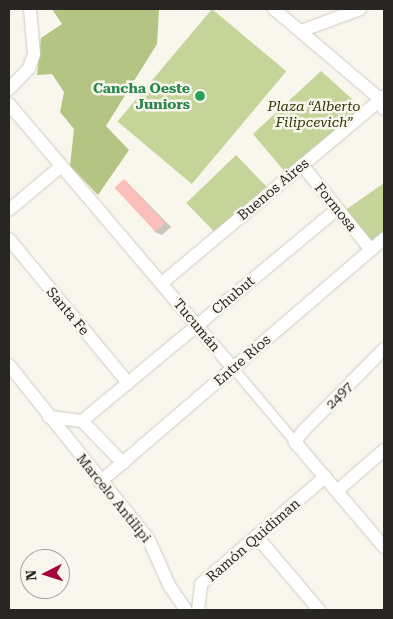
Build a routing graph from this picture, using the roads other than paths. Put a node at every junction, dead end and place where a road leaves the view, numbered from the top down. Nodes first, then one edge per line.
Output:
1 (30, 9) edge
2 (274, 9) edge
3 (360, 9) edge
4 (301, 31) junction
5 (9, 89) edge
6 (383, 101) edge
7 (9, 104) edge
8 (302, 165) junction
9 (60, 167) junction
10 (337, 209) junction
11 (9, 210) edge
12 (9, 239) edge
13 (384, 239) edge
14 (371, 250) junction
15 (162, 283) junction
16 (197, 325) junction
17 (384, 349) edge
18 (9, 365) edge
19 (233, 368) junction
20 (128, 383) junction
21 (49, 417) junction
22 (82, 421) junction
23 (295, 442) junction
24 (384, 450) edge
25 (123, 462) junction
26 (325, 477) junction
27 (100, 482) junction
28 (337, 491) junction
29 (258, 538) junction
30 (384, 547) edge
31 (186, 610) edge
32 (198, 610) edge
33 (320, 610) edge

1 - 5 street
2 - 4 street
3 - 4 street
4 - 6 street
6 - 8 street, Buenos Aires
7 - 9 street, Tucumán
8 - 10 street, Formosa
8 - 15 street, Buenos Aires
9 - 11 street
9 - 15 street, Tucumán
10 - 14 street, Formosa
10 - 16 street, Chubut
12 - 20 street, Santa Fe
13 - 14 street, Entre Ríos
14 - 19 street, Entre Ríos
15 - 16 street, Tucumán
16 - 19 street, Tucumán
16 - 20 street, Chubut
17 - 23 street, 2497
18 - 21 street, Marcelo Antilipi
19 - 23 street, Tucumán
19 - 25 street, Entre Ríos
20 - 22 street, Chubut
21 - 22 street
21 - 27 street, Marcelo Antilipi
22 - 25 street, Marcelo Antilipi
23 - 26 street, Tucumán
24 - 28 street
25 - 27 street, Entre Ríos
26 - 28 street, Tucumán
26 - 29 street, Ramón Quidiman
27 - 31 street, Marcelo Antilipi
28 - 30 street, Tucumán
29 - 32 street, Ramón Quidiman
29 - 33 street

